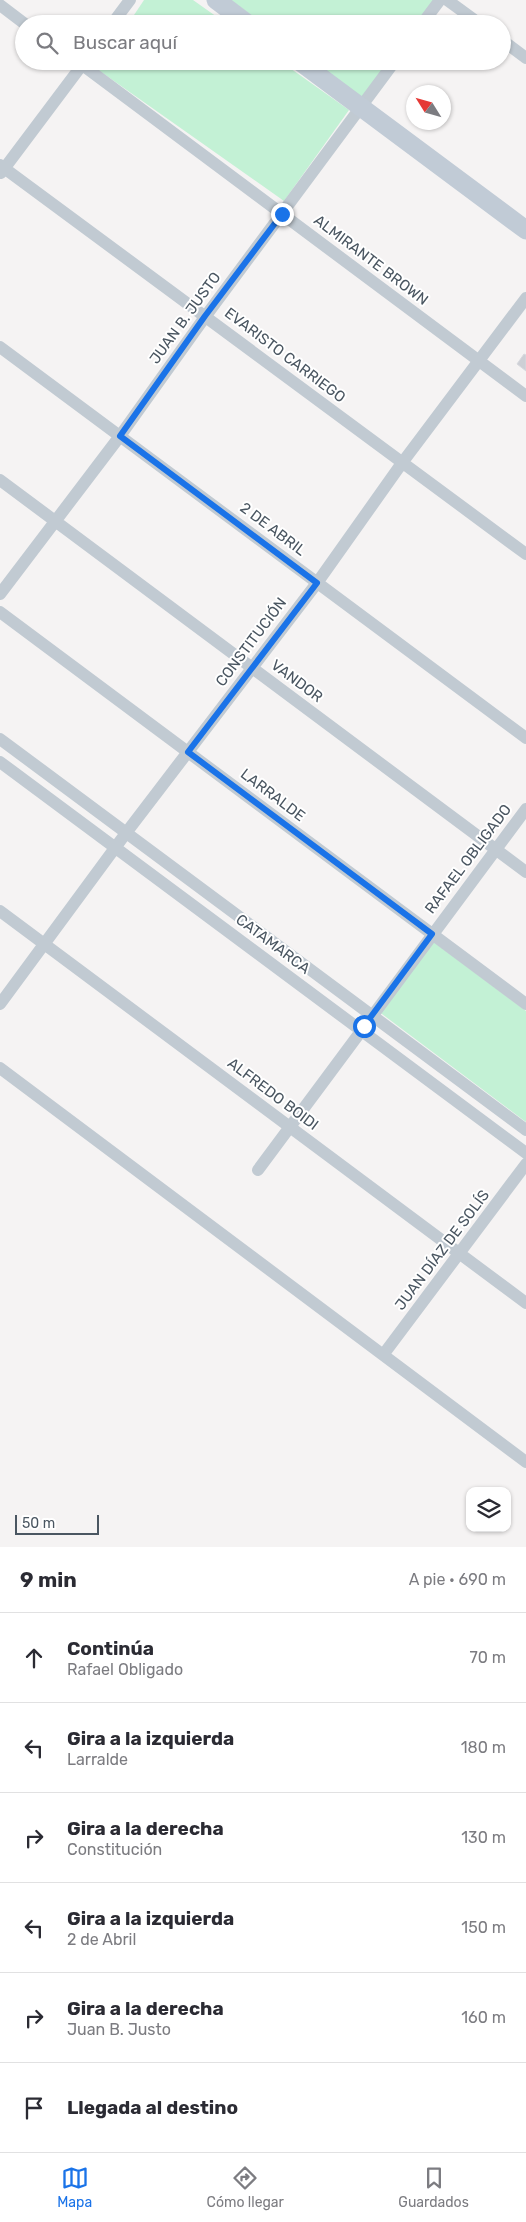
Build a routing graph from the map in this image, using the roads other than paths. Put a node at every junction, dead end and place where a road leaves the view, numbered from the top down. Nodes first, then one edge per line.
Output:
1 (130, 0) edge
2 (216, 0) edge
3 (231, 0) edge
4 (440, 0) edge
5 (447, 0) edge
6 (0, 5) edge
7 (119, 15) edge
8 (236, 15) edge
9 (251, 15) edge
10 (429, 15) edge
11 (468, 15) edge
12 (15, 16) edge
13 (511, 47) edge
14 (526, 58) edge
15 (75, 70) edge
16 (92, 70) edge
17 (312, 70) edge
18 (323, 70) edge
19 (388, 70) edge
20 (363, 104) junction
21 (1, 169) edge
22 (282, 214) junction
23 (526, 220) edge
24 (526, 230) edge
25 (526, 298) edge
26 (205, 316) junction
27 (0, 347) edge
28 (480, 361) junction
29 (526, 396) edge
30 (120, 436) junction
31 (402, 463) junction
32 (0, 480) edge
33 (55, 521) junction
34 (526, 554) edge
35 (317, 583) junction
36 (0, 594) edge
37 (0, 612) edge
38 (252, 668) junction
39 (526, 738) edge
40 (0, 739) edge
41 (188, 752) junction
42 (0, 762) edge
43 (526, 809) edge
44 (126, 833) junction
45 (116, 848) junction
46 (496, 849) junction
47 (526, 872) edge
48 (0, 911) edge
49 (432, 934) junction
50 (45, 944) junction
51 (0, 1004) edge
52 (526, 1004) edge
53 (372, 1016) junction
54 (361, 1031) junction
55 (0, 1068) edge
56 (290, 1127) junction
57 (526, 1130) edge
58 (526, 1153) edge
59 (526, 1164) edge
60 (258, 1170) dead end
61 (460, 1254) junction
62 (526, 1304) edge
63 (383, 1355) junction
64 (526, 1462) edge

1 - 7 street
2 - 8 main road
3 - 9 main road
4 - 10 street
5 - 11 street
6 - 12 street
13 - 14 street
15 - 21 street
16 - 22 street, ALMIRANTE BROWN
17 - 20 main road
18 - 20 main road
19 - 20 street, JUAN B. JUSTO
20 - 22 street, JUAN B. JUSTO
20 - 23 main road
20 - 24 main road
21 - 26 street, EVARISTO CARRIEGO
22 - 26 street, JUAN B. JUSTO
22 - 28 street, ALMIRANTE BROWN
25 - 28 street, CONSTITUCIÓN
26 - 30 street, JUAN B. JUSTO
26 - 31 street, EVARISTO CARRIEGO
27 - 30 street, 2 DE ABRIL
28 - 29 street, ALMIRANTE BROWN
28 - 31 street, CONSTITUCIÓN
30 - 33 street, JUAN B. JUSTO
30 - 35 street, 2 DE ABRIL
31 - 34 street, EVARISTO CARRIEGO
31 - 35 street, CONSTITUCIÓN
32 - 33 street, VANDOR
33 - 36 street, JUAN B. JUSTO
33 - 38 street, VANDOR
35 - 38 street, CONSTITUCIÓN
35 - 39 street, 2 DE ABRIL
37 - 41 street, LARRALDE
38 - 41 street, CONSTITUCIÓN
38 - 46 street, VANDOR
40 - 44 street, CATAMARCA
41 - 44 street, CONSTITUCIÓN
41 - 49 street, LARRALDE
42 - 45 street, CATAMARCA
43 - 46 street, RAFAEL OBLIGADO
44 - 45 street, CONSTITUCIÓN
44 - 53 street, CATAMARCA
45 - 50 street, CONSTITUCIÓN
45 - 54 street, CATAMARCA
46 - 47 street, VANDOR
46 - 49 street, RAFAEL OBLIGADO
48 - 50 street, ALFREDO BOIDI
49 - 52 street, LARRALDE
49 - 53 street, RAFAEL OBLIGADO
50 - 51 street, CONSTITUCIÓN
50 - 56 street, ALFREDO BOIDI
53 - 54 street, RAFAEL OBLIGADO
53 - 57 street, CATAMARCA
54 - 56 street, RAFAEL OBLIGADO
54 - 58 street, CATAMARCA
55 - 63 street
56 - 60 street, RAFAEL OBLIGADO
56 - 61 street, ALFREDO BOIDI
59 - 61 street, JUAN DÍAZ DE SOLÍS
61 - 62 street, ALFREDO BOIDI
61 - 63 street, JUAN DÍAZ DE SOLÍS
63 - 64 street

